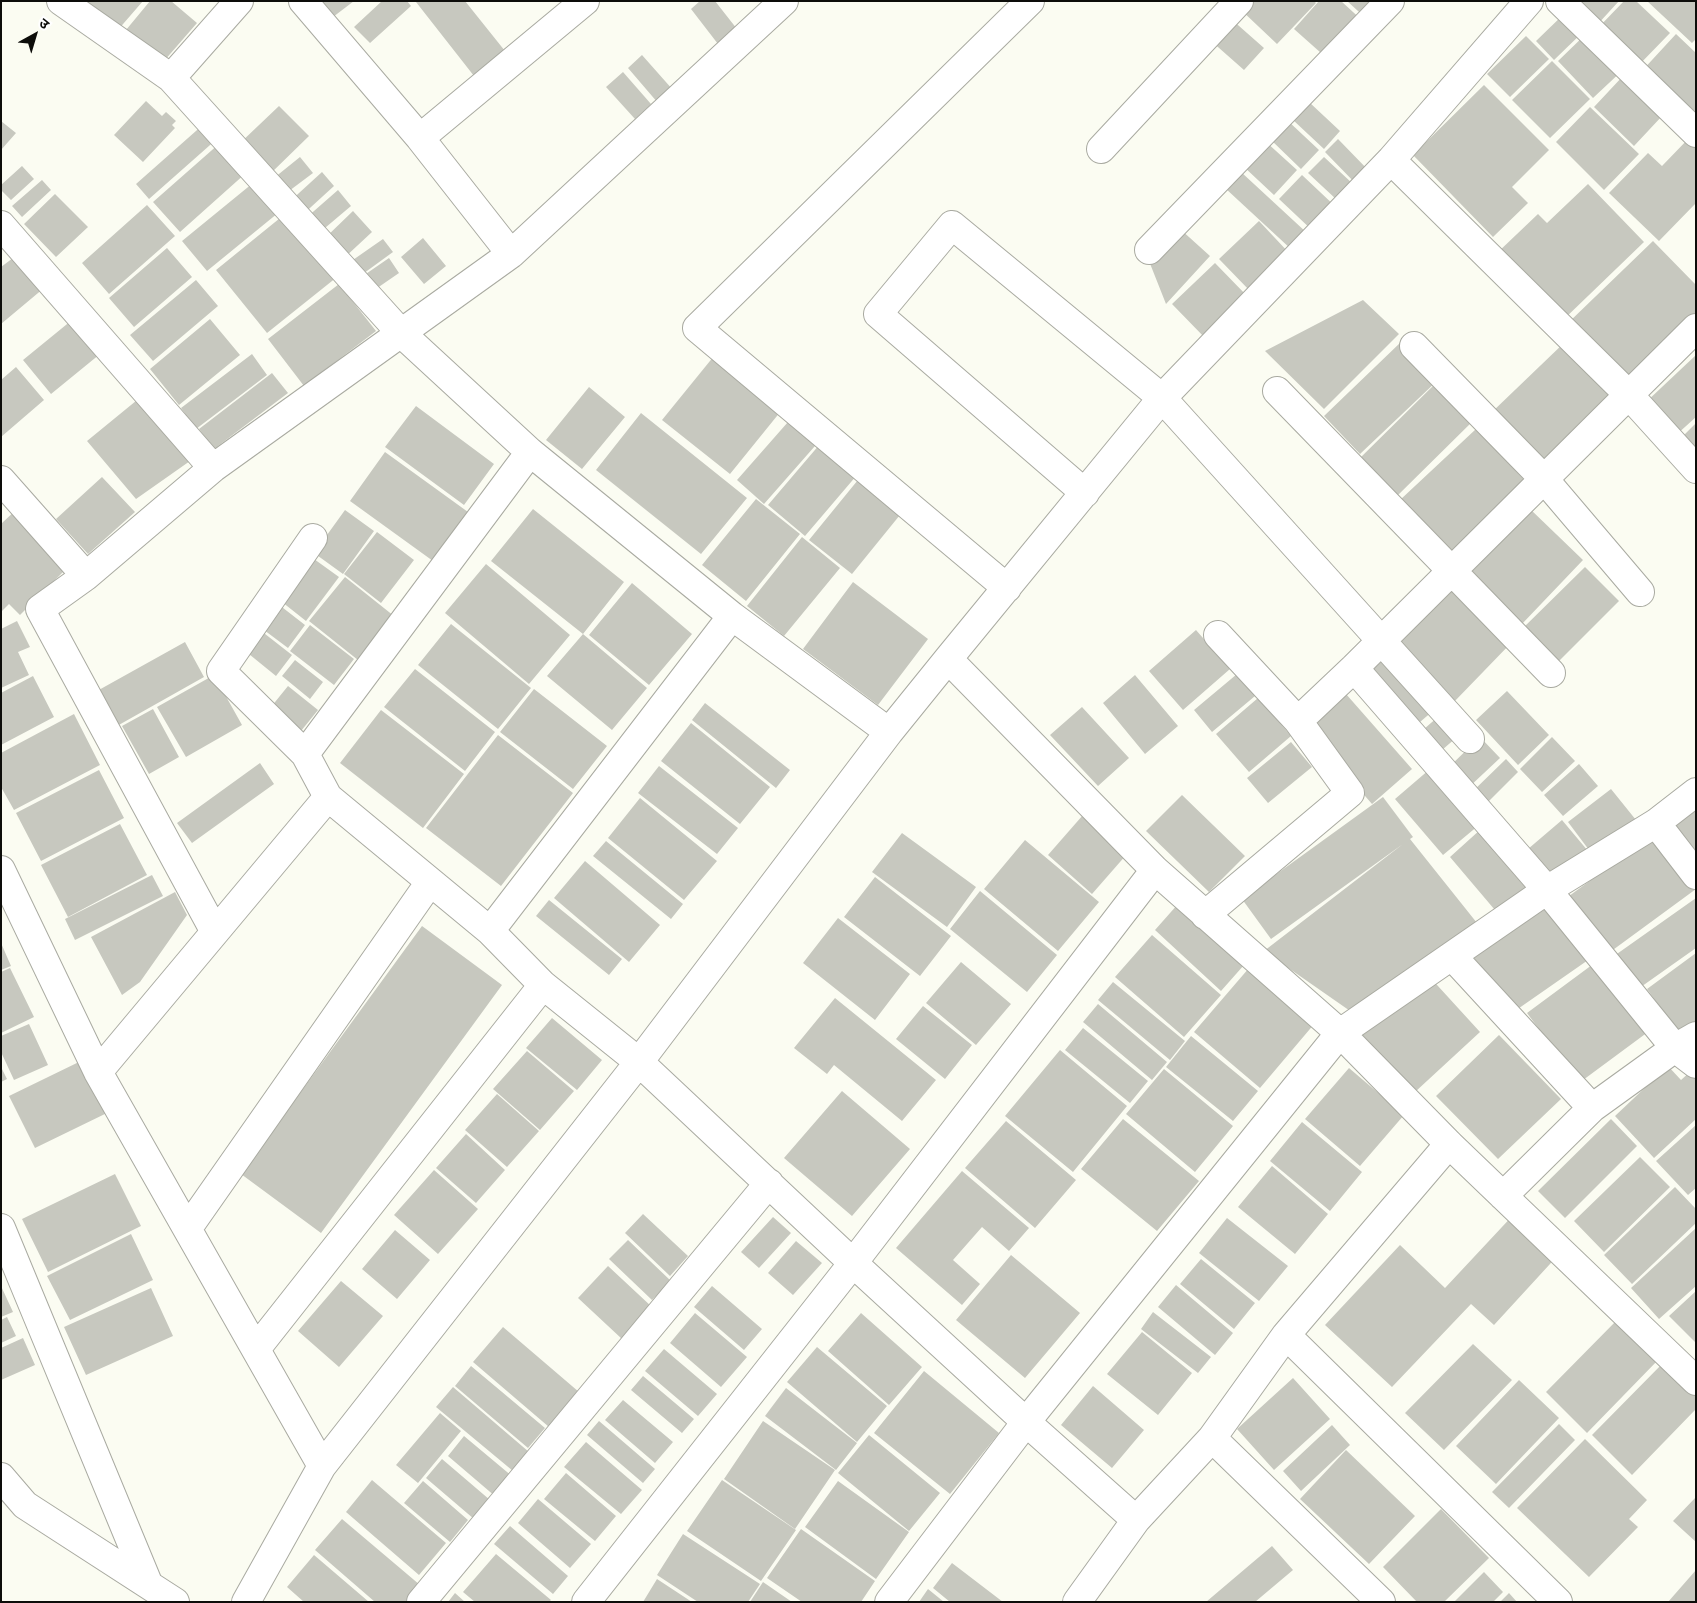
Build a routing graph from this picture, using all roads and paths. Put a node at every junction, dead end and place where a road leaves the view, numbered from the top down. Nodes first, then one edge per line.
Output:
1 (61, 1) edge
2 (239, 1) edge
3 (303, 1) edge
4 (585, 1) edge
5 (784, 1) edge
6 (1030, 1) edge
7 (1239, 1) edge
8 (1390, 1) edge
9 (1529, 1) edge
10 (1560, 1) edge
11 (171, 78) junction
12 (1693, 125) edge
13 (420, 138) junction
14 (1101, 149) dead end
15 (1391, 160) junction
16 (1, 224) edge
17 (1149, 250) dead end
18 (511, 254) junction
19 (1696, 328) edge
20 (401, 333) junction
21 (1414, 346) dead end
22 (1277, 391) dead end
23 (1629, 395) junction
24 (1162, 398) junction
25 (530, 452) junction
26 (213, 468) junction
27 (1696, 469) edge
28 (1544, 479) junction
29 (1, 480) edge
30 (1084, 493) junction
31 (313, 538) dead end
32 (1451, 571) junction
33 (86, 576) junction
34 (1007, 588) junction
35 (1640, 592) dead end
36 (732, 616) junction
37 (1218, 635) dead end
38 (1381, 641) junction
39 (948, 659) junction
40 (1354, 668) junction
41 (1551, 672) dead end
42 (1298, 721) junction
43 (889, 732) junction
44 (1470, 739) dead end
45 (305, 754) junction
46 (1696, 792) edge
47 (328, 797) junction
48 (1656, 823) junction
49 (1, 870) edge
50 (1155, 870) junction
51 (1696, 875) edge
52 (430, 882) junction
53 (1547, 890) junction
54 (1205, 915) junction
55 (490, 930) junction
56 (215, 932) junction
57 (1452, 956) junction
58 (543, 985) junction
59 (1340, 1032) junction
60 (1685, 1042) edge
61 (639, 1062) junction
62 (1696, 1064) edge
63 (98, 1072) junction
64 (1592, 1108) junction
65 (1449, 1144) junction
66 (769, 1183) junction
67 (1503, 1196) junction
68 (1, 1228) edge
69 (188, 1228) junction
70 (852, 1263) junction
71 (1286, 1334) junction
72 (256, 1349) junction
73 (1696, 1381) edge
74 (1026, 1422) junction
75 (1212, 1438) junction
76 (322, 1466) junction
77 (1, 1477) edge
78 (1136, 1520) junction
79 (148, 1584) junction
80 (175, 1602) edge
81 (246, 1602) edge
82 (421, 1602) edge
83 (586, 1602) edge
84 (890, 1602) edge
85 (1077, 1602) edge
86 (1381, 1602) edge
87 (1558, 1602) edge

1 - 11 street
2 - 11 street
3 - 13 street
4 - 13 street
5 - 18 street
6 - 34 street
7 - 14 street
8 - 17 street
9 - 15 street
10 - 12 street
11 - 20 street
13 - 18 street
15 - 23 street
15 - 24 street
16 - 26 street
18 - 20 street
19 - 23 street
20 - 25 street
20 - 26 street
21 - 28 street
22 - 32 street
23 - 27 street
23 - 28 street
24 - 30 street
24 - 30 street
24 - 38 street
25 - 36 street
25 - 45 street
26 - 33 street
28 - 32 street
28 - 35 street
29 - 33 street
30 - 34 street
31 - 45 street
32 - 38 street
32 - 41 street
33 - 56 street
34 - 39 street
36 - 43 street
36 - 55 street
37 - 42 street
38 - 40 street
38 - 44 street
39 - 43 street
39 - 50 street
40 - 42 street
40 - 53 street
42 - 54 street
43 - 61 street
45 - 47 street
46 - 48 street
47 - 52 street
47 - 56 street
48 - 51 street
48 - 53 street
49 - 63 street
50 - 54 street
50 - 70 street
52 - 55 street
52 - 69 street
53 - 57 street
53 - 60 street
54 - 59 street
55 - 58 street
56 - 63 street
57 - 59 street
57 - 64 street
58 - 61 street
58 - 72 street
59 - 65 street
59 - 74 street
60 - 62 street
60 - 64 street
61 - 66 street
61 - 76 street
63 - 69 street
64 - 67 street
65 - 67 street
65 - 71 street
66 - 70 street
66 - 82 street
67 - 73 street
68 - 79 street
69 - 72 street
70 - 74 street
70 - 83 street
71 - 75 street
71 - 87 street
72 - 76 street
74 - 78 street
74 - 84 street
75 - 78 street
75 - 86 street
76 - 81 street
77 - 79 street
78 - 85 street
79 - 80 street

